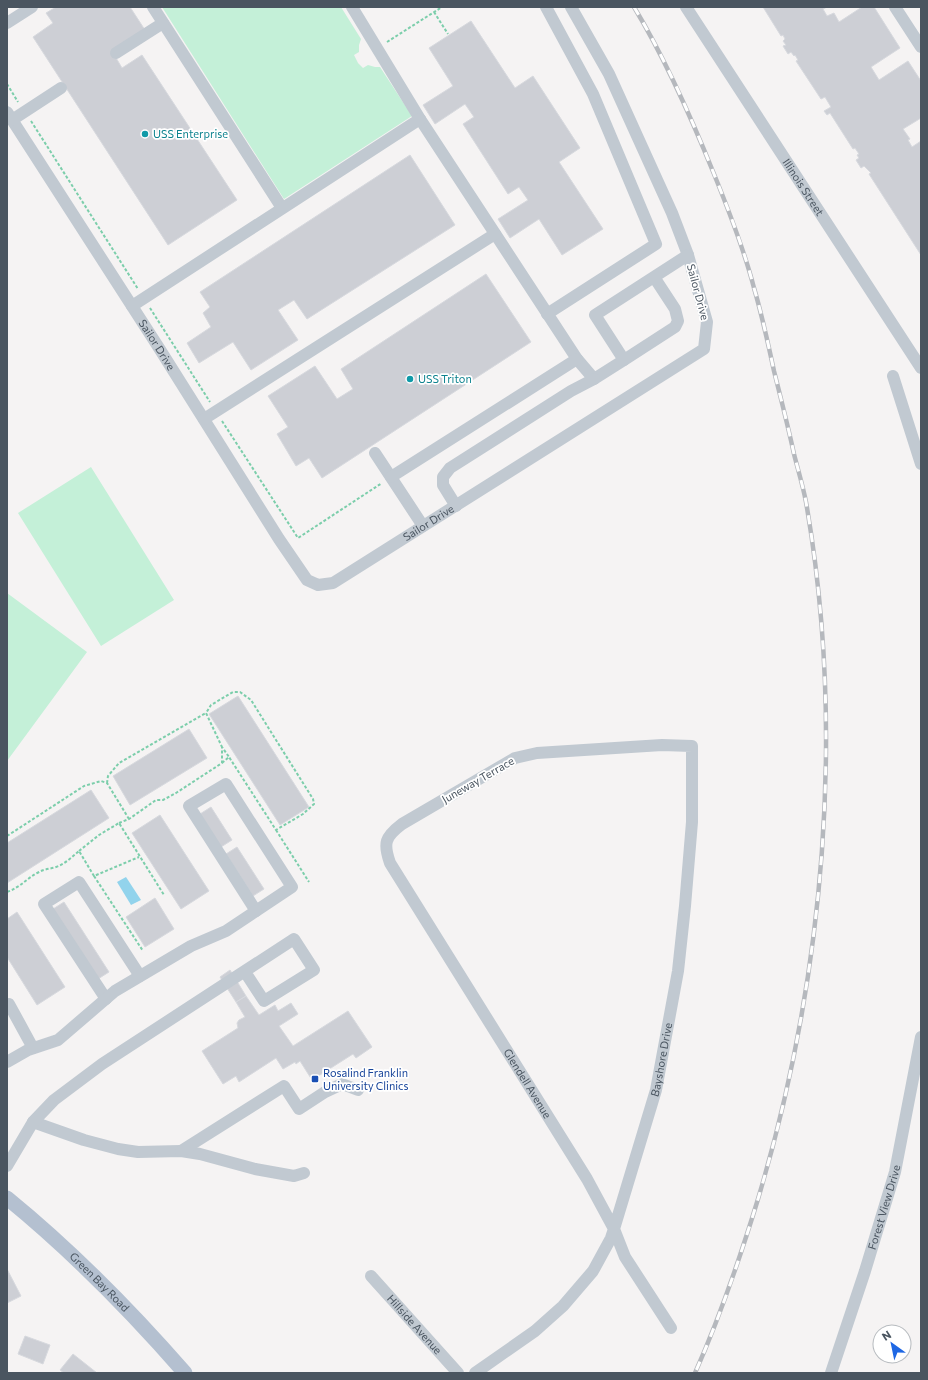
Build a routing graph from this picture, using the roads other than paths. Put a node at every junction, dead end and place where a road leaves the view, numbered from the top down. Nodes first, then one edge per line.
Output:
1 (32, 7) edge
2 (153, 7) edge
3 (352, 7) edge
4 (546, 7) edge
5 (571, 7) edge
6 (686, 7) edge
7 (895, 7) edge
8 (7, 23) edge
9 (163, 23) junction
10 (921, 47) edge
11 (116, 53) dead end
12 (61, 88) dead end
13 (10, 116) edge
14 (420, 119) junction
15 (282, 208) junction
16 (495, 234) junction
17 (688, 255) junction
18 (654, 277) junction
19 (132, 306) junction
20 (547, 314) junction
21 (577, 359) junction
22 (624, 360) junction
23 (921, 368) edge
24 (893, 376) dead end
25 (594, 379) junction
26 (204, 420) junction
27 (375, 453) dead end
28 (921, 464) edge
29 (391, 477) junction
30 (456, 506) junction
31 (423, 526) junction
32 (628, 747) joint
33 (388, 839) joint
34 (256, 911) junction
35 (245, 972) junction
36 (140, 976) junction
37 (106, 999) junction
38 (8, 1003) edge
39 (921, 1037) edge
40 (34, 1048) junction
41 (7, 1062) edge
42 (358, 1090) dead end
43 (33, 1122) junction
44 (181, 1151) junction
45 (7, 1166) edge
46 (304, 1173) dead end
47 (7, 1198) edge
48 (614, 1228) junction
49 (371, 1276) dead end
50 (671, 1328) dead end
51 (185, 1373) edge
52 (458, 1373) edge
53 (475, 1373) edge
54 (831, 1373) edge

1 - 8 street
2 - 9 street
3 - 14 street
4 - 20 street
5 - 17 street, Sailor Drive
6 - 23 street, Illinois Street
7 - 10 street
9 - 11 street
9 - 15 street
12 - 13 street
13 - 19 street, Sailor Drive
14 - 15 street
14 - 16 street
15 - 19 street
16 - 20 street
16 - 26 street
17 - 18 street
17 - 30 street, Sailor Drive
18 - 22 street
18 - 22 street
19 - 26 street, Sailor Drive
20 - 21 street
21 - 25 street
21 - 29 street
22 - 25 street
24 - 28 street
25 - 30 street
26 - 31 street, Sailor Drive
27 - 29 street
29 - 31 street
30 - 31 street, Sailor Drive
32 - 33 street, Juneway Terrace
32 - 48 street, Bayshore Drive
33 - 48 street, Glendell Avenue
34 - 34 street
34 - 36 street
35 - 35 street
35 - 43 street
36 - 37 street
36 - 37 street
37 - 40 street
38 - 40 street
39 - 54 street, Forest View Drive
40 - 41 street
42 - 44 street
43 - 44 street
43 - 45 street
44 - 46 street
47 - 51 main road, Green Bay Road
48 - 50 street, Glendell Avenue
48 - 53 street, Bayshore Drive
49 - 52 street, Hillside Avenue

